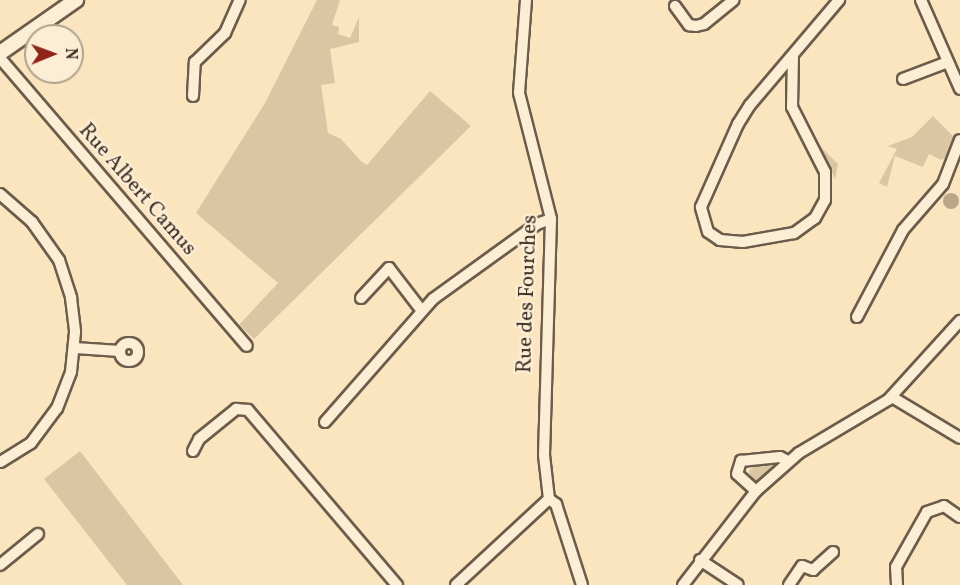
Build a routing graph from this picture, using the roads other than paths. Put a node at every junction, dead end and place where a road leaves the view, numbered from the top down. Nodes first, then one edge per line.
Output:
1 (75, 0) edge
2 (240, 0) edge
3 (526, 0) edge
4 (734, 0) edge
5 (839, 0) edge
6 (921, 0) edge
7 (675, 6) dead end
8 (0, 53) edge
9 (793, 55) junction
10 (0, 58) edge
11 (948, 62) junction
12 (903, 79) dead end
13 (960, 89) edge
14 (193, 96) dead end
15 (960, 140) edge
16 (0, 194) edge
17 (551, 219) junction
18 (361, 298) dead end
19 (422, 311) junction
20 (857, 317) dead end
21 (960, 321) edge
22 (247, 346) dead end
23 (75, 348) junction
24 (120, 351) dead end
25 (892, 397) junction
26 (326, 423) dead end
27 (960, 438) edge
28 (193, 451) dead end
29 (788, 461) junction
30 (0, 462) edge
31 (756, 491) junction
32 (549, 499) junction
33 (960, 517) edge
34 (38, 534) dead end
35 (833, 552) dead end
36 (700, 560) junction
37 (0, 565) edge
38 (397, 585) edge
39 (456, 585) edge
40 (582, 585) edge
41 (683, 585) edge
42 (738, 585) edge
43 (789, 585) edge
44 (897, 585) edge

1 - 8 street
2 - 14 street
3 - 17 street, Rue des Fourches
4 - 7 street
5 - 9 street
6 - 11 street
9 - 9 street
10 - 22 street, Rue Albert Camus
11 - 12 street
11 - 13 street
15 - 20 street
16 - 23 street
17 - 19 street
17 - 32 street, Rue des Fourches
18 - 19 street
19 - 26 street
21 - 25 street
23 - 24 street
23 - 30 street
25 - 27 street
25 - 29 street
28 - 38 street
29 - 31 street
29 - 31 street
31 - 36 street
32 - 39 street
32 - 40 street, Rue des Fourches
33 - 44 street
34 - 37 street
35 - 43 street
36 - 41 street
36 - 42 street

